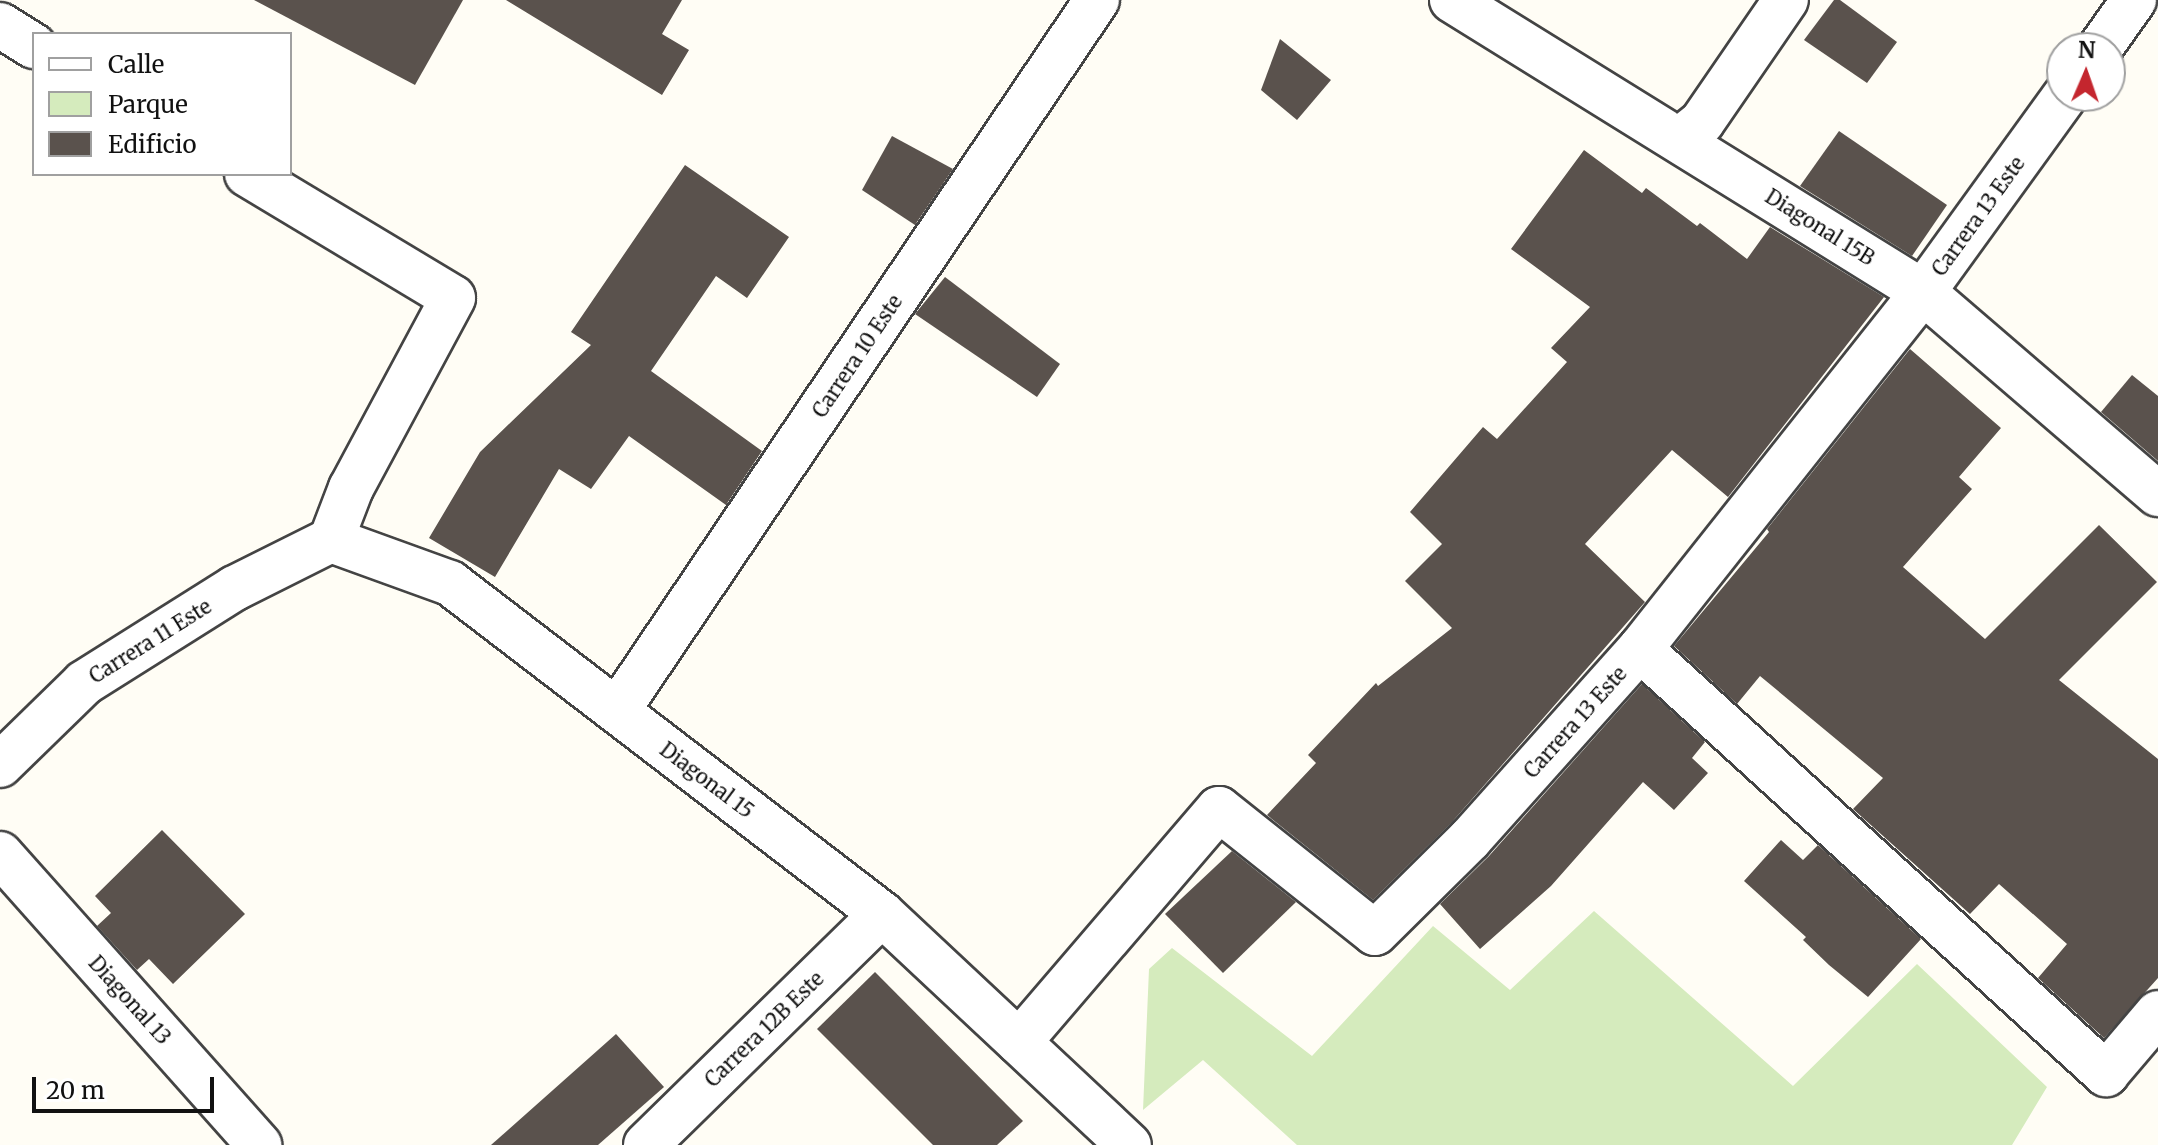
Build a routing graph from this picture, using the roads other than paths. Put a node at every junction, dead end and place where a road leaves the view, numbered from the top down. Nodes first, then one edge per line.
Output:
1 (1097, 0) edge
2 (1452, 0) edge
3 (1786, 0) edge
4 (2134, 0) edge
5 (0, 25) edge
6 (2111, 32) edge
7 (32, 45) edge
8 (2053, 112) edge
9 (1681, 139) junction
10 (250, 176) edge
11 (1923, 292) junction
12 (2158, 494) edge
13 (331, 540) junction
14 (1640, 649) junction
15 (617, 711) junction
16 (0, 765) edge
17 (0, 854) edge
18 (882, 914) junction
19 (2158, 1013) edge
20 (1019, 1042) junction
21 (259, 1145) edge
22 (646, 1145) edge
23 (1129, 1145) edge

1 - 15 street, Carrera 10 Este
2 - 9 street, Diagonal 15B
3 - 9 street
4 - 6 street
5 - 7 street
8 - 11 street, Carrera 13 Este
9 - 11 street, Diagonal 15B
10 - 13 street
11 - 12 street, Diagonal 15B
11 - 14 street, Carrera 13 Este
13 - 15 street, Diagonal 15
13 - 16 street, Carrera 11 Este
14 - 19 street
14 - 20 street, Carrera 13 Este
15 - 18 street, Diagonal 15
17 - 21 street, Diagonal 13
18 - 20 street, Diagonal 15
18 - 22 street, Carrera 12B Este
20 - 23 street, Diagonal 15

